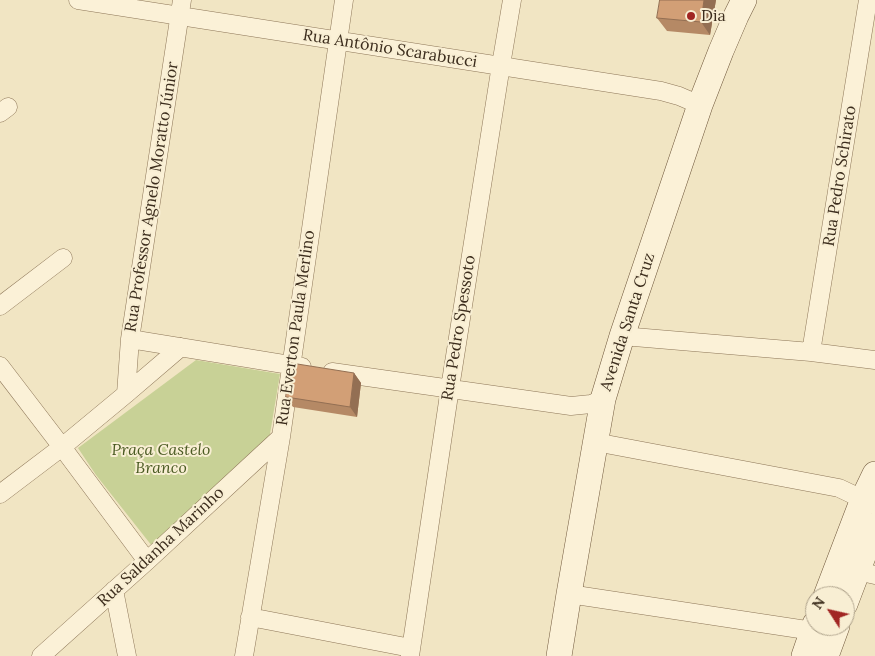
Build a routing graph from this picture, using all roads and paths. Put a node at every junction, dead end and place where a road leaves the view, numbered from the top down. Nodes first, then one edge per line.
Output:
1 (78, 0) edge
2 (344, 0) edge
3 (512, 0) edge
4 (744, 0) edge
5 (868, 0) edge
6 (181, 8) edge
7 (338, 41) junction
8 (501, 65) junction
9 (700, 105) junction
10 (63, 258) dead end
11 (0, 306) edge
12 (622, 336) junction
13 (130, 339) junction
14 (181, 347) junction
15 (811, 352) junction
16 (875, 360) edge
17 (0, 366) edge
18 (290, 366) junction
19 (450, 388) junction
20 (126, 394) junction
21 (603, 398) junction
22 (280, 437) junction
23 (595, 442) junction
24 (62, 447) junction
25 (875, 474) edge
26 (0, 494) edge
27 (869, 502) edge
28 (875, 525) edge
29 (147, 561) junction
30 (866, 573) edge
31 (831, 586) edge
32 (855, 589) edge
33 (114, 590) junction
34 (569, 594) junction
35 (250, 617) junction
36 (805, 627) edge
37 (811, 636) edge
38 (833, 636) edge
39 (411, 652) edge
40 (41, 656) edge
41 (127, 656) edge
42 (244, 656) edge
43 (559, 656) edge
44 (804, 656) edge
45 (826, 656) edge

1 - 6 street, Rua Antônio Scarabucci
2 - 7 street, Rua Everton Paula Merlino
3 - 8 street, Rua Pedro Spessoto
4 - 9 street, Avenida Santa Cruz
5 - 15 street, Rua Pedro Schirato
6 - 7 street, Rua Antônio Scarabucci
6 - 13 street, Rua Professor Agnelo Moratto Júnior
7 - 8 street, Rua Antônio Scarabucci
7 - 18 street, Rua Everton Paula Merlino
8 - 9 street, Rua Antônio Scarabucci
8 - 19 street, Rua Pedro Spessoto
9 - 12 street, Avenida Santa Cruz
10 - 11 street
12 - 15 street
12 - 21 street, Avenida Santa Cruz
13 - 14 street
13 - 20 street, Rua Professor Agnelo Moratto Júnior
14 - 18 street
14 - 20 street
15 - 16 street
17 - 24 street
18 - 19 street
18 - 22 street, Rua Everton Paula Merlino
19 - 21 street
19 - 39 street, Rua Pedro Spessoto
20 - 24 street
21 - 23 street, Avenida Santa Cruz
22 - 29 street, Rua Saldanha Marinho
22 - 35 street, Rua Everton Paula Merlino
23 - 27 street
23 - 34 street, Avenida Santa Cruz
24 - 26 street
24 - 29 street
25 - 27 street
27 - 31 street
28 - 30 street
29 - 33 street, Rua Saldanha Marinho
30 - 32 street
33 - 40 street, Rua Saldanha Marinho
33 - 41 street
34 - 36 street
34 - 43 street, Avenida Santa Cruz
35 - 39 street
35 - 42 street, Rua Everton Paula Merlino
37 - 44 street
38 - 45 street

